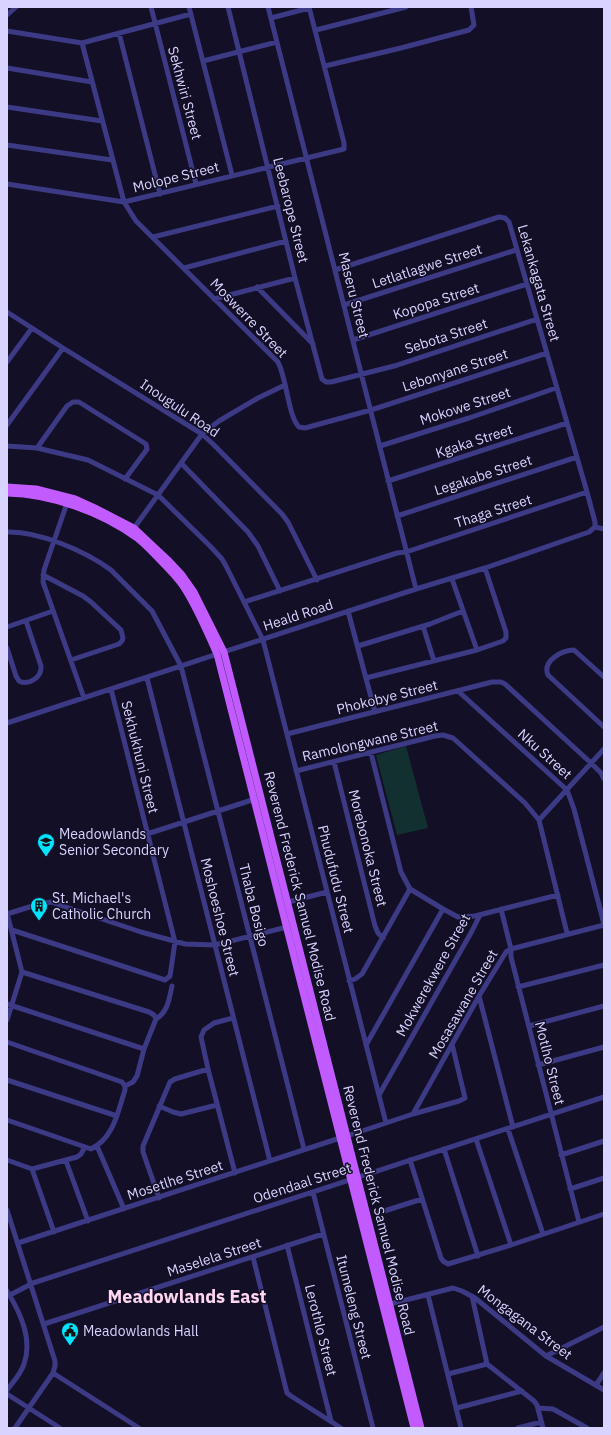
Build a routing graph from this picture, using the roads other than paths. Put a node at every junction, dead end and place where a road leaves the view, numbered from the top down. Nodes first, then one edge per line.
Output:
1 (16, 7) edge
2 (151, 7) edge
3 (189, 7) edge
4 (228, 7) edge
5 (268, 7) edge
6 (406, 7) edge
7 (471, 7) edge
8 (309, 8) edge
9 (191, 14) junction
10 (7, 16) edge
11 (271, 18) junction
12 (155, 23) junction
13 (316, 30) junction
14 (7, 31) edge
15 (119, 33) junction
16 (277, 42) junction
17 (82, 43) junction
18 (239, 52) junction
19 (204, 61) junction
20 (325, 66) junction
21 (7, 68) edge
22 (92, 82) junction
23 (7, 107) edge
24 (102, 121) junction
25 (7, 145) edge
26 (306, 158) junction
27 (112, 160) junction
28 (268, 167) junction
29 (232, 175) junction
30 (7, 184) edge
31 (196, 184) junction
32 (160, 194) junction
33 (124, 202) junction
34 (278, 206) junction
35 (153, 237) junction
36 (286, 241) junction
37 (516, 250) junction
38 (184, 268) junction
39 (335, 270) junction
40 (295, 278) junction
41 (527, 284) junction
42 (257, 288) junction
43 (214, 298) junction
44 (344, 306) junction
45 (7, 312) edge
46 (537, 319) junction
47 (32, 328) junction
48 (353, 340) junction
49 (313, 344) junction
50 (63, 348) junction
51 (547, 353) junction
52 (7, 362) edge
53 (361, 374) junction
54 (286, 385) junction
55 (556, 388) junction
56 (371, 410) junction
57 (566, 423) junction
58 (7, 425) edge
59 (202, 434) junction
60 (7, 446) edge
61 (380, 446) junction
62 (37, 448) junction
63 (577, 457) junction
64 (182, 464) junction
65 (125, 479) junction
66 (388, 480) junction
67 (7, 486) edge
68 (587, 492) junction
69 (7, 493) edge
70 (158, 495) junction
71 (67, 503) junction
72 (397, 516) junction
73 (595, 527) junction
74 (134, 528) junction
75 (604, 529) edge
76 (7, 532) edge
77 (54, 540) junction
78 (406, 552) junction
79 (485, 568) junction
80 (43, 575) junction
81 (452, 578) junction
82 (317, 580) junction
83 (416, 589) junction
84 (280, 591) junction
85 (244, 602) junction
86 (53, 611) junction
87 (348, 611) junction
88 (463, 611) junction
89 (26, 621) junction
90 (423, 626) junction
91 (7, 627) edge
92 (263, 640) junction
93 (358, 646) junction
94 (7, 648) edge
95 (477, 650) junction
96 (221, 653) junction
97 (71, 660) junction
98 (434, 661) junction
99 (181, 666) junction
100 (604, 677) edge
101 (147, 678) junction
102 (366, 678) junction
103 (111, 689) junction
104 (458, 691) junction
105 (84, 698) junction
106 (374, 712) junction
107 (7, 723) edge
108 (604, 727) edge
109 (287, 734) junction
110 (604, 749) edge
111 (371, 753) junction
112 (334, 762) junction
113 (591, 763) junction
114 (296, 771) junction
115 (604, 779) edge
116 (567, 790) junction
117 (255, 799) junction
118 (218, 811) junction
119 (540, 820) junction
120 (183, 822) junction
121 (147, 834) junction
122 (410, 889) junction
123 (327, 892) junction
124 (558, 895) junction
125 (288, 902) junction
126 (443, 909) junction
127 (501, 909) junction
128 (7, 914) edge
129 (480, 915) junction
130 (604, 925) edge
131 (287, 927) junction
132 (12, 930) junction
133 (568, 933) junction
134 (250, 936) junction
135 (383, 938) junction
136 (175, 942) junction
137 (215, 944) junction
138 (511, 949) junction
139 (604, 965) edge
140 (22, 972) junction
141 (349, 980) junction
142 (172, 986) dead end
143 (518, 987) junction
144 (479, 996) junction
145 (9, 1005) edge
146 (604, 1006) edge
147 (233, 1018) junction
148 (156, 1019) junction
149 (7, 1020) edge
150 (529, 1026) junction
151 (7, 1042) edge
152 (452, 1044) junction
153 (366, 1045) junction
154 (604, 1047) edge
155 (144, 1049) junction
156 (538, 1065) junction
157 (208, 1069) junction
158 (7, 1080) edge
159 (125, 1086) junction
160 (379, 1095) junction
161 (604, 1097) edge
162 (217, 1105) junction
163 (159, 1106) junction
164 (413, 1114) junction
165 (551, 1115) junction
166 (117, 1116) junction
167 (7, 1120) edge
168 (386, 1123) junction
169 (511, 1128) junction
170 (344, 1137) junction
171 (476, 1139) junction
172 (604, 1141) edge
173 (97, 1146) junction
174 (85, 1147) junction
175 (444, 1149) junction
176 (304, 1150) junction
177 (561, 1155) junction
178 (7, 1160) edge
179 (410, 1160) junction
180 (66, 1161) junction
181 (270, 1161) junction
182 (32, 1169) junction
183 (235, 1173) junction
184 (354, 1178) junction
185 (604, 1178) edge
186 (570, 1189) junction
187 (313, 1192) junction
188 (159, 1198) junction
189 (422, 1199) junction
190 (124, 1209) junction
191 (7, 1210) edge
192 (378, 1213) dead end
193 (604, 1214) edge
194 (88, 1221) junction
195 (579, 1222) junction
196 (54, 1232) junction
197 (323, 1234) junction
198 (543, 1234) junction
199 (18, 1243) junction
200 (287, 1245) junction
201 (511, 1245) junction
202 (478, 1256) junction
203 (253, 1257) junction
204 (30, 1284) junction
205 (8, 1293) edge
206 (428, 1295) junction
207 (472, 1296) junction
208 (390, 1304) junction
209 (44, 1324) junction
210 (604, 1327) edge
211 (546, 1356) junction
212 (487, 1364) junction
213 (53, 1373) junction
214 (604, 1373) edge
215 (448, 1374) junction
216 (596, 1385) junction
217 (7, 1390) edge
218 (604, 1390) edge
219 (522, 1392) junction
220 (7, 1394) edge
221 (28, 1408) junction
222 (457, 1408) junction
223 (538, 1408) junction
224 (331, 1421) junction
225 (542, 1425) edge
226 (15, 1428) edge
227 (60, 1428) edge
228 (139, 1428) edge
229 (341, 1428) edge
230 (373, 1428) edge
231 (414, 1428) edge
232 (421, 1428) edge
233 (461, 1428) edge
234 (518, 1428) edge
235 (587, 1428) edge

1 - 10 street
2 - 12 street, Sekhwiri Street
3 - 9 street
4 - 18 street, Leebarope Street
5 - 11 street, Maseru Street
6 - 13 street
7 - 20 street
8 - 11 street
8 - 13 street
9 - 12 street
9 - 19 street
11 - 16 street, Maseru Street
12 - 15 street
12 - 31 street, Sekhwiri Street
13 - 20 street
14 - 17 street
15 - 17 street
15 - 32 street
16 - 18 street
16 - 26 street, Maseru Street
17 - 22 street, Moswerre Street
18 - 19 street
18 - 28 street, Leebarope Street
19 - 29 street
20 - 26 street, Molope Street
21 - 22 street
22 - 24 street, Moswerre Street
23 - 24 street
24 - 27 street, Moswerre Street
25 - 27 street
26 - 28 street, Molope Street
26 - 39 street, Maseru Street
27 - 33 street, Moswerre Street
28 - 29 street, Molope Street
28 - 34 street, Leebarope Street
29 - 31 street, Molope Street
30 - 33 street, Molope Street
31 - 32 street, Molope Street
32 - 33 street, Molope Street
33 - 35 street, Moswerre Street
34 - 35 street
34 - 36 street, Leebarope Street
35 - 38 street, Moswerre Street
36 - 38 street
36 - 40 street, Leebarope Street
37 - 39 street, Lekankagata Street
37 - 41 street, Lekankagata Street
37 - 44 street, Letlatlagwe Street
38 - 43 street, Moswerre Street
39 - 44 street, Maseru Street
40 - 42 street
40 - 49 street, Leebarope Street
41 - 46 street, Lekankagata Street
41 - 48 street, Kopopa Street
42 - 43 street
42 - 49 street
43 - 54 street, Moswerre Street
44 - 48 street, Maseru Street
45 - 47 street, Inougulu Road
46 - 51 street, Lekankagata Street
46 - 53 street, Sebota Street
47 - 50 street, Inougulu Road
47 - 52 street
48 - 53 street, Maseru Street
49 - 53 street, Leebarope Street
50 - 58 street
50 - 59 street, Inougulu Road
51 - 55 street, Lekankagata Street
51 - 56 street, Lebonyane Street
53 - 56 street, Maseru Street
54 - 56 street, Moswerre Street
54 - 59 street
55 - 57 street, Lekankagata Street
55 - 61 street, Mokowe Street
56 - 61 street, Maseru Street
57 - 63 street, Lekankagata Street
57 - 66 street, Kgaka Street
59 - 64 street
59 - 82 street, Inougulu Road
60 - 62 street, Phudufudu Street
61 - 66 street, Maseru Street
62 - 65 street, Phudufudu Street
62 - 65 street
63 - 68 street, Lekankagata Street
63 - 72 street, Legakabe Street
64 - 70 street
64 - 84 street
65 - 70 street, Phudufudu Street
66 - 72 street, Maseru Street
67 - 74 main road, Reverend Frederick Samuel Modise Road
68 - 73 street, Lekankagata Street
68 - 78 street, Thaga Street
69 - 71 main road, Reverend Frederick Samuel Modise Road
70 - 74 street
70 - 85 street, Phudufudu Street
71 - 77 street
71 - 96 main road, Reverend Frederick Samuel Modise Road
72 - 78 street, Maseru Street
73 - 75 street
73 - 79 street, Heald Road
74 - 96 main road, Reverend Frederick Samuel Modise Road
76 - 77 street, Thaba Bosigo
77 - 80 street
77 - 99 street, Thaba Bosigo
78 - 82 street, Thaga Street
78 - 83 street, Maseru Street
79 - 81 street, Heald Road
79 - 95 street
80 - 86 street
80 - 97 street
81 - 83 street, Heald Road
81 - 88 street
82 - 84 street, Thaga Street
83 - 87 street, Heald Road
84 - 85 street, Thaga Street
85 - 92 street, Phudufudu Street
86 - 89 street
86 - 97 street
87 - 92 street, Heald Road
87 - 93 street
88 - 90 street
88 - 95 street
89 - 91 street
89 - 94 street
90 - 93 street
90 - 98 street
92 - 96 street, Heald Road
92 - 109 street, Phudufudu Street
93 - 102 street
95 - 98 street
96 - 99 street, Heald Road
96 - 117 main road, Reverend Frederick Samuel Modise Road
96 - 125 main road, Reverend Frederick Samuel Modise Road
97 - 105 street
98 - 102 street
99 - 101 street, Heald Road
99 - 118 street, Thaba Bosigo
100 - 108 street
101 - 103 street, Heald Road
101 - 120 street, Moshoeshoe Street
102 - 106 street
103 - 105 street, Heald Road
103 - 121 street, Sekhukhuni Street
104 - 106 street, Phokobye Street
104 - 113 street, Phokobye Street
104 - 116 street, Nku Street
105 - 107 street, Heald Road
106 - 109 street, Phokobye Street
109 - 114 street, Phudufudu Street
110 - 113 street
111 - 112 street, Ramolongwane Street
111 - 119 street, Ramolongwane Street
111 - 122 street
112 - 114 street, Ramolongwane Street
112 - 135 street, Morebonoka Street
113 - 115 street
113 - 116 street
114 - 123 street, Phudufudu Street
116 - 119 street
116 - 130 street, Nku Street
117 - 118 street
117 - 131 main road, Reverend Frederick Samuel Modise Road
118 - 120 street
118 - 134 street, Thaba Bosigo
119 - 124 street, Ramolongwane Street
120 - 121 street
120 - 137 street, Moshoeshoe Street
121 - 136 street, Sekhukhuni Street
122 - 126 street
122 - 135 street
123 - 125 street
123 - 141 street, Phudufudu Street
124 - 127 street, Mokwerekwere Street
124 - 133 street, Ramolongwane Street
125 - 170 main road, Reverend Frederick Samuel Modise Road
126 - 129 street
126 - 153 street
127 - 129 street, Mokwerekwere Street
127 - 138 street, Motlho Street
128 - 132 street
128 - 136 street
129 - 160 street, Mokwerekwere Street
130 - 133 street, Mosasawane Street
131 - 134 street
131 - 170 main road, Reverend Frederick Samuel Modise Road
132 - 136 street, Sekhukhuni Street
132 - 140 street
133 - 138 street, Mosasawane Street
134 - 137 street
134 - 176 street, Thaba Bosigo
135 - 141 street
136 - 137 street
137 - 147 street, Moshoeshoe Street
138 - 143 street, Motlho Street
138 - 144 street, Mosasawane Street
139 - 143 street
140 - 145 street
140 - 148 street
141 - 153 street, Phudufudu Street
142 - 148 street
143 - 150 street, Motlho Street
144 - 152 street, Mosasawane Street
144 - 169 street
145 - 149 street
145 - 155 street
146 - 150 street
147 - 157 street
147 - 181 street, Moshoeshoe Street
148 - 155 street
150 - 156 street, Motlho Street
151 - 159 street
152 - 164 street, Mosasawane Street
152 - 164 street
153 - 160 street, Phudufudu Street
154 - 156 street
155 - 159 street
156 - 165 street, Motlho Street
157 - 162 street
157 - 163 street
158 - 166 street
159 - 166 street
160 - 168 street, Phudufudu Street
161 - 165 street, Odendaal Street
162 - 163 street
162 - 183 street
163 - 188 street
164 - 168 street
165 - 169 street, Odendaal Street
165 - 177 street, Motlho Street
166 - 173 street
167 - 174 street
168 - 170 street
169 - 171 street, Odendaal Street
169 - 198 street
170 - 176 street, Mosetlhe Street
170 - 184 main road, Reverend Frederick Samuel Modise Road
171 - 175 street, Odendaal Street
171 - 201 street
172 - 177 street
173 - 174 street
173 - 190 street
174 - 180 street
175 - 179 street, Odendaal Street
175 - 202 street
176 - 181 street, Mosetlhe Street
177 - 186 street, Motlho Street
178 - 182 street
179 - 184 street, Odendaal Street
179 - 189 street
180 - 182 street
180 - 194 street
181 - 183 street, Mosetlhe Street
182 - 196 street
183 - 188 street, Mosetlhe Street
184 - 187 street, Odendaal Street
184 - 208 main road, Reverend Frederick Samuel Modise Road
184 - 231 main road, Reverend Frederick Samuel Modise Road
185 - 186 street
186 - 195 street, Motlho Street
187 - 197 street, Itumeleng Street
187 - 204 street, Odendaal Street
188 - 190 street, Mosetlhe Street
189 - 192 street
189 - 202 street
190 - 194 street, Mosetlhe Street
191 - 199 street
193 - 195 street
194 - 196 street, Mosetlhe Street
195 - 198 street
196 - 199 street, Mosetlhe Street
197 - 200 street, Maselela Street
197 - 230 street, Itumeleng Street
198 - 201 street
199 - 204 street
200 - 203 street, Maselela Street
200 - 224 street, Lerothlo Street
201 - 202 street
203 - 209 street, Maselela Street
203 - 224 street
204 - 205 street, Odendaal Street
204 - 209 street
205 - 217 street
206 - 207 street, Mongagana Street
206 - 208 street, Mongagana Street
206 - 215 street
207 - 211 street, Mongagana Street
207 - 212 street
208 - 232 main road, Reverend Frederick Samuel Modise Road
209 - 213 street
210 - 211 street
211 - 216 street, Mongagana Street
212 - 215 street
212 - 219 street
213 - 221 street
213 - 228 street
214 - 216 street
215 - 222 street
216 - 218 street, Mongagana Street
219 - 222 street
219 - 223 street
220 - 221 street
221 - 226 street
221 - 227 street
222 - 233 street
223 - 225 street
223 - 235 street
224 - 229 street
225 - 234 street

